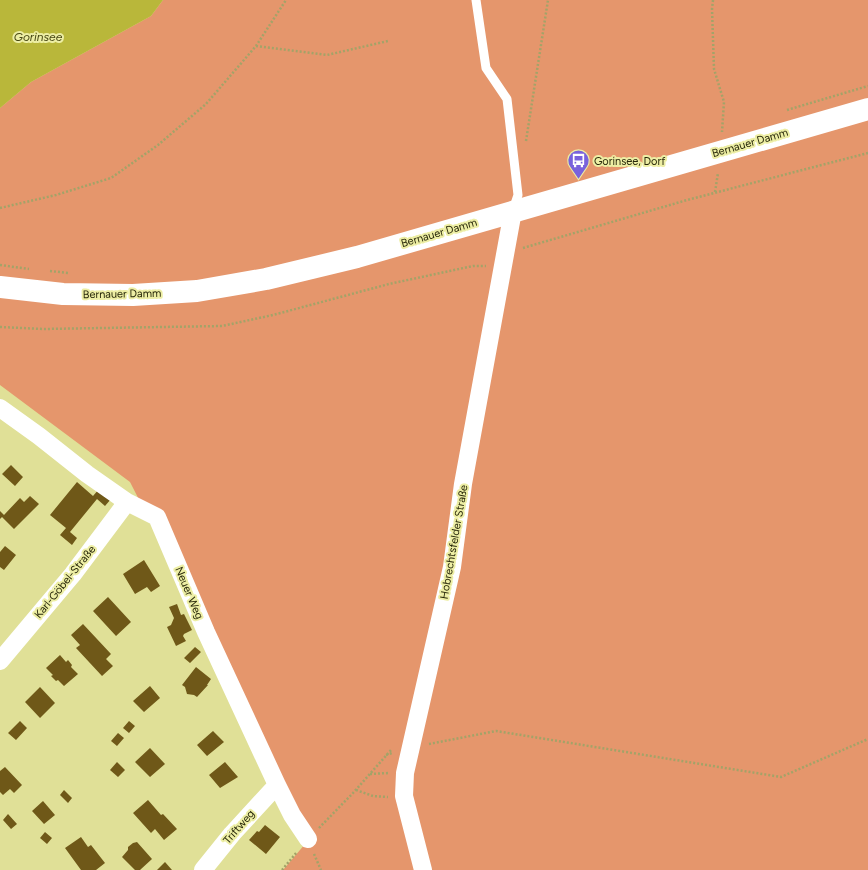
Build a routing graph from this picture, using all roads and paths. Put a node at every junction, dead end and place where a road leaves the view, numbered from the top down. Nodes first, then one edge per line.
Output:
1 (286, 0) edge
2 (476, 0) edge
3 (548, 0) edge
4 (713, 0) edge
5 (388, 41) dead end
6 (256, 46) junction
7 (868, 109) edge
8 (526, 141) dead end
9 (721, 151) junction
10 (868, 153) edge
11 (716, 192) junction
12 (0, 208) edge
13 (513, 211) junction
14 (504, 260) junction
15 (0, 265) edge
16 (33, 270) dead end
17 (48, 271) dead end
18 (71, 273) dead end
19 (0, 287) edge
20 (0, 327) edge
21 (0, 408) edge
22 (127, 502) junction
23 (0, 661) edge
24 (868, 739) edge
25 (403, 746) junction
26 (276, 785) junction
27 (356, 790) junction
28 (404, 796) junction
29 (308, 839) junction
30 (203, 870) edge
31 (282, 870) edge
32 (423, 870) edge

1 - 6 path
2 - 13 lane
3 - 8 path
4 - 9 path
5 - 6 path
6 - 12 path
7 - 9 main road, Bernauer Damm
9 - 11 path
9 - 13 main road, Bernauer Damm
10 - 11 path
11 - 14 path
13 - 14 street, Hobrechtsfelder Straße
13 - 19 main road, Bernauer Damm
14 - 20 path
14 - 25 street, Hobrechtsfelder Straße
15 - 16 path
17 - 18 path
21 - 22 street, Neuer Weg
22 - 23 street, Karl-Göbel-Straße
22 - 26 street, Neuer Weg
24 - 25 path
25 - 27 path
25 - 28 street, Hobrechtsfelder Straße
26 - 29 street, Neuer Weg
26 - 30 street, Triftweg
27 - 28 path
27 - 29 path
28 - 32 street, Hobrechtsfelder Straße
29 - 31 path

